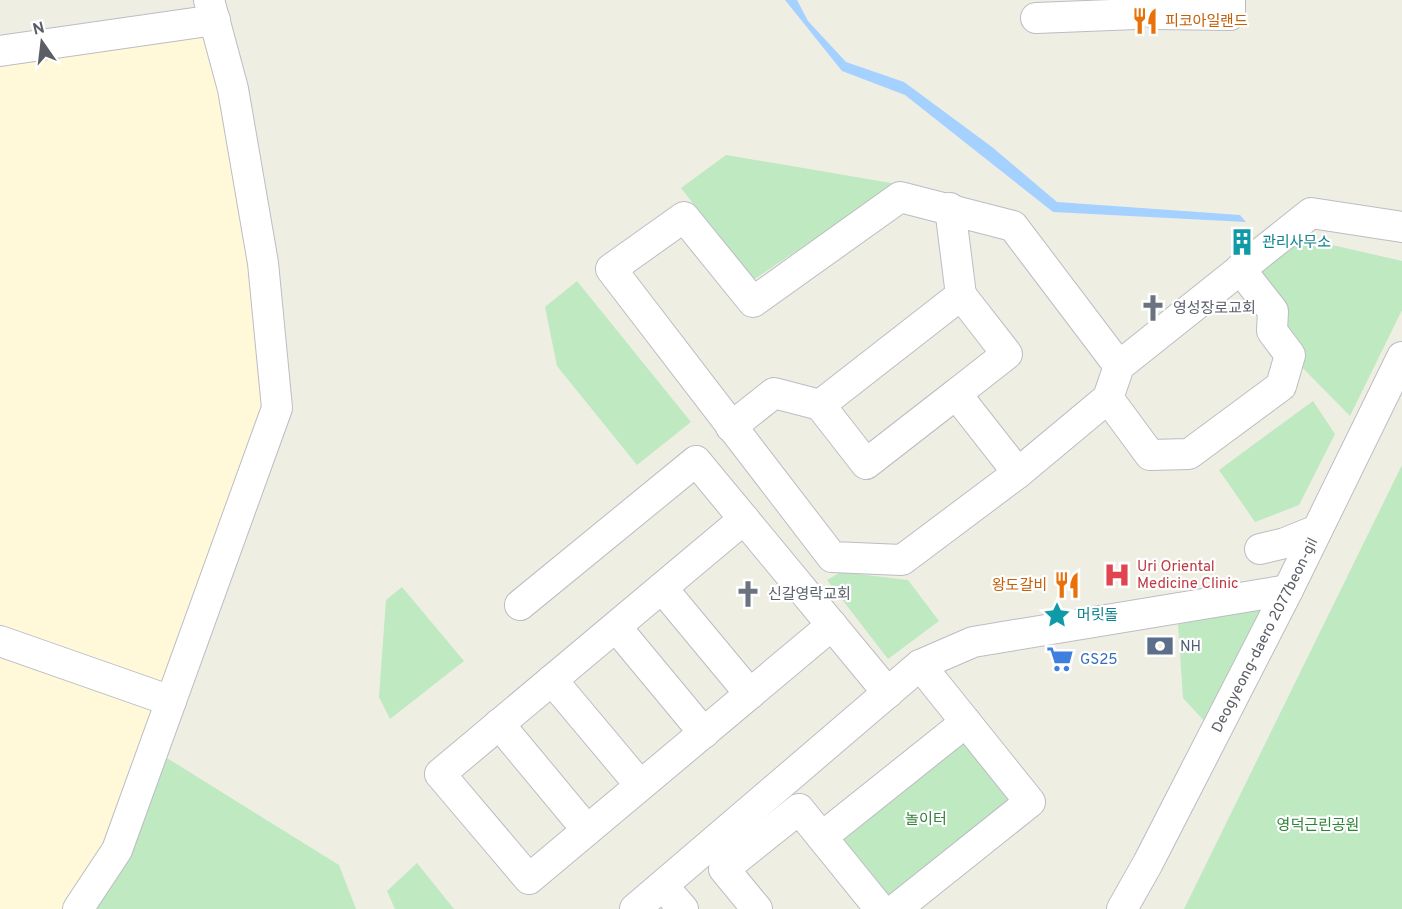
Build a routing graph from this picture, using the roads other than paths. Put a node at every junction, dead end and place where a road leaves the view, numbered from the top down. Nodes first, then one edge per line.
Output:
1 (1230, 0) edge
2 (1146, 7) edge
3 (212, 10) edge
4 (1036, 18) dead end
5 (0, 51) edge
6 (950, 208) junction
7 (1402, 227) edge
8 (1240, 269) junction
9 (961, 295) junction
10 (1402, 357) edge
11 (1119, 366) junction
12 (956, 394) junction
13 (1108, 398) junction
14 (820, 405) junction
15 (731, 427) junction
16 (1018, 472) junction
17 (744, 519) junction
18 (1317, 530) junction
19 (1260, 549) dead end
20 (662, 588) junction
21 (1288, 590) junction
22 (520, 605) dead end
23 (832, 625) junction
24 (616, 627) junction
25 (0, 641) edge
26 (920, 665) junction
27 (552, 680) junction
28 (888, 693) junction
29 (750, 694) junction
30 (171, 701) junction
31 (966, 722) junction
32 (500, 724) junction
33 (704, 732) junction
34 (640, 786) junction
35 (587, 830) junction
36 (822, 837) junction
37 (663, 885) junction
38 (78, 909) edge
39 (635, 909) edge
40 (683, 909) edge
41 (757, 909) edge
42 (880, 909) edge
43 (896, 909) edge
44 (1122, 909) edge

1 - 2 street
2 - 4 street
3 - 5 street
3 - 30 street
6 - 9 street
6 - 11 street
6 - 15 street
7 - 8 street
8 - 11 street
8 - 13 street
9 - 12 street
9 - 14 street
10 - 18 street, Deogyeong-daero 2077beon-gil
11 - 13 street
12 - 14 street
12 - 16 street
13 - 16 street
14 - 15 street
15 - 16 street
17 - 20 street
17 - 22 street
17 - 23 street
18 - 19 street
18 - 21 street, Deogyeong-daero 2077beon-gil
20 - 24 street
20 - 29 street
21 - 26 street
21 - 44 street, Deogyeong-daero 2077beon-gil
23 - 28 street
23 - 29 street
24 - 27 street
24 - 33 street
25 - 30 street
26 - 28 street
26 - 31 street
27 - 32 street
27 - 34 street
28 - 37 street
29 - 33 street
30 - 38 street
31 - 36 street
31 - 43 street
32 - 35 street
32 - 35 street
33 - 34 street
34 - 35 street
36 - 41 street
36 - 42 street
37 - 39 street
37 - 40 street

